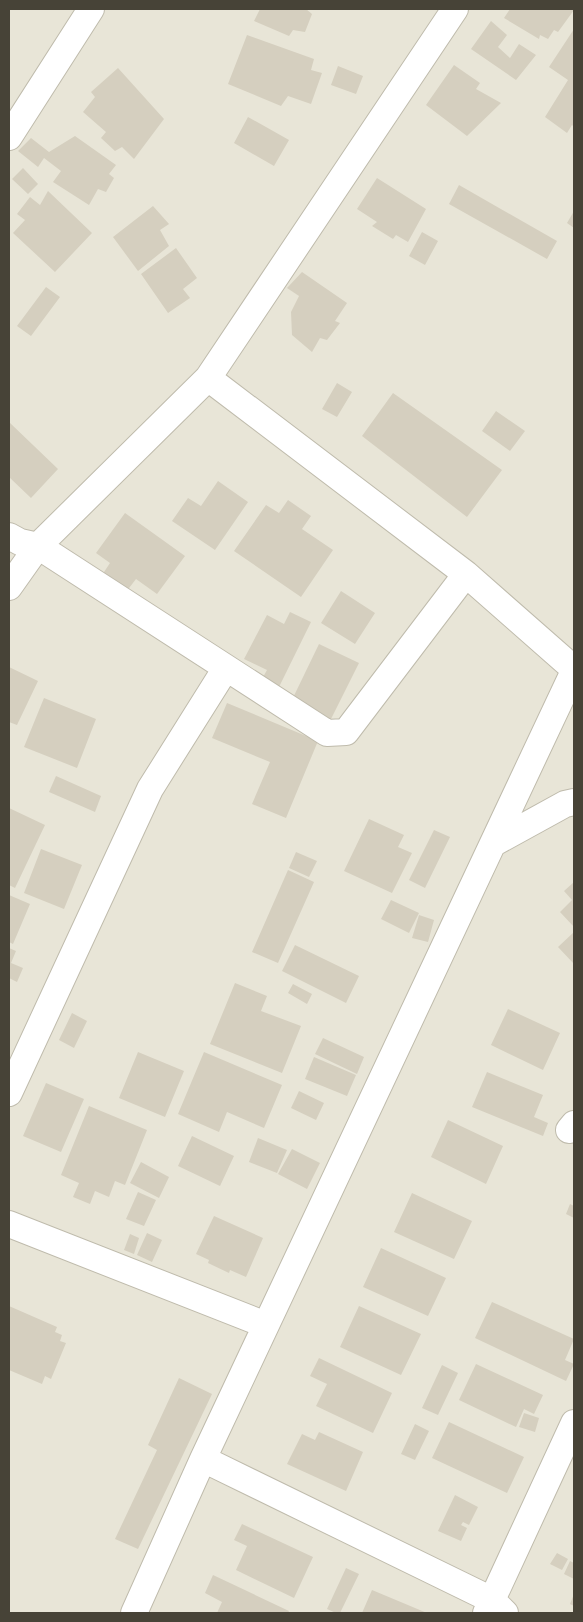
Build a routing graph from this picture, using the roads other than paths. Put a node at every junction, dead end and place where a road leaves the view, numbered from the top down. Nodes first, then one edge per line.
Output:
1 (91, 9) edge
2 (456, 9) edge
3 (9, 137) edge
4 (208, 378) junction
5 (9, 536) edge
6 (38, 546) junction
7 (466, 574) junction
8 (9, 587) edge
9 (226, 668) junction
10 (574, 670) edge
11 (574, 802) edge
12 (494, 843) junction
13 (9, 1093) edge
14 (9, 1224) edge
15 (266, 1325) junction
16 (574, 1423) edge
17 (203, 1459) junction
18 (494, 1609) edge
19 (134, 1613) edge

1 - 3 street
2 - 4 street
4 - 6 street
4 - 7 street
5 - 6 street
6 - 8 street
6 - 9 street
7 - 9 street
7 - 10 street
9 - 13 street
10 - 12 street
11 - 12 street
12 - 15 street
14 - 15 street
15 - 17 street
16 - 18 street
17 - 18 street
17 - 19 street

